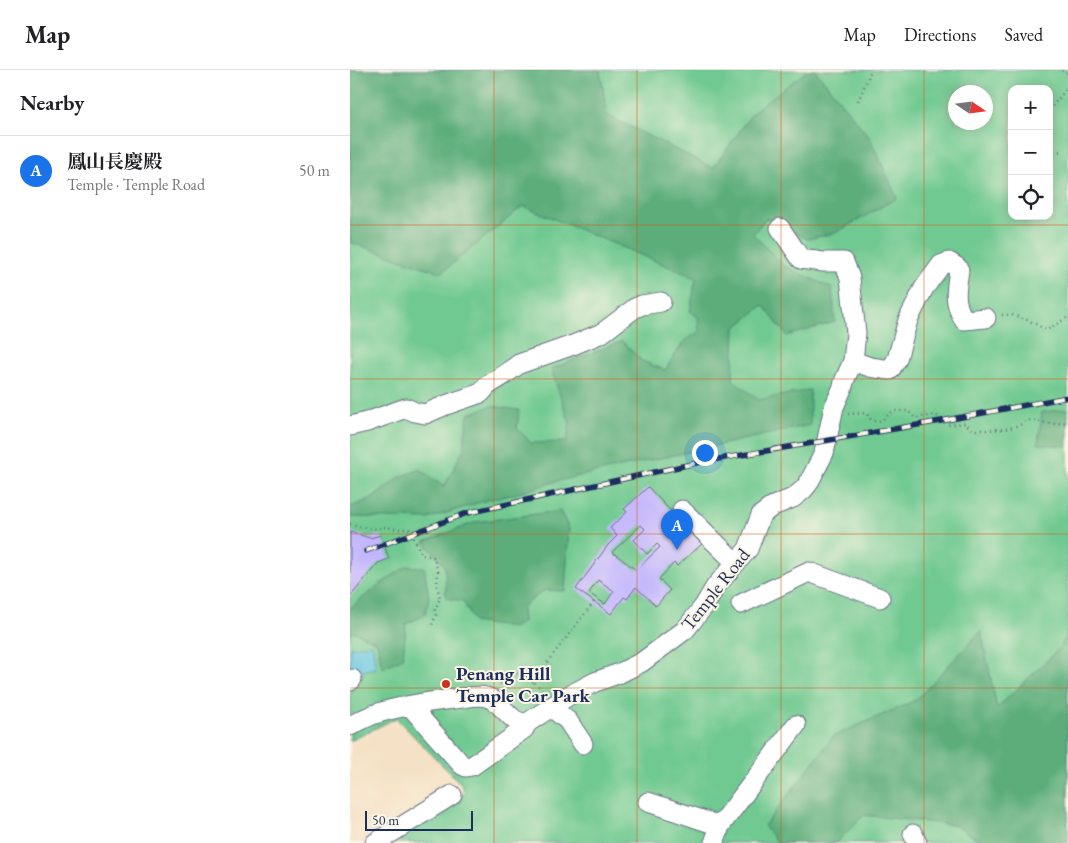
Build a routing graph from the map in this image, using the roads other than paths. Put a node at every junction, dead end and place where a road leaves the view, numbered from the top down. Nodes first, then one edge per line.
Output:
1 (780, 228) dead end
2 (661, 302) dead end
3 (986, 318) road end
4 (853, 361) junction
5 (350, 426) edge
6 (682, 510) dead end
7 (736, 563) junction
8 (880, 598) dead end
9 (741, 604) dead end
10 (410, 706) junction
11 (551, 707) junction
12 (527, 723) junction
13 (796, 725) dead end
14 (350, 726) edge
15 (583, 744) dead end
16 (452, 795) dead end
17 (648, 802) dead end
18 (717, 835) edge
19 (375, 843) edge

1 - 4 street, Temple Road
2 - 5 street
3 - 4 street
4 - 7 street, Temple Road
6 - 7 street
7 - 11 street, Temple Road
8 - 9 street
10 - 12 street
10 - 12 street, Temple Road
10 - 14 street
11 - 12 street, Temple Road
11 - 15 street
13 - 18 street
16 - 19 street
17 - 18 street

